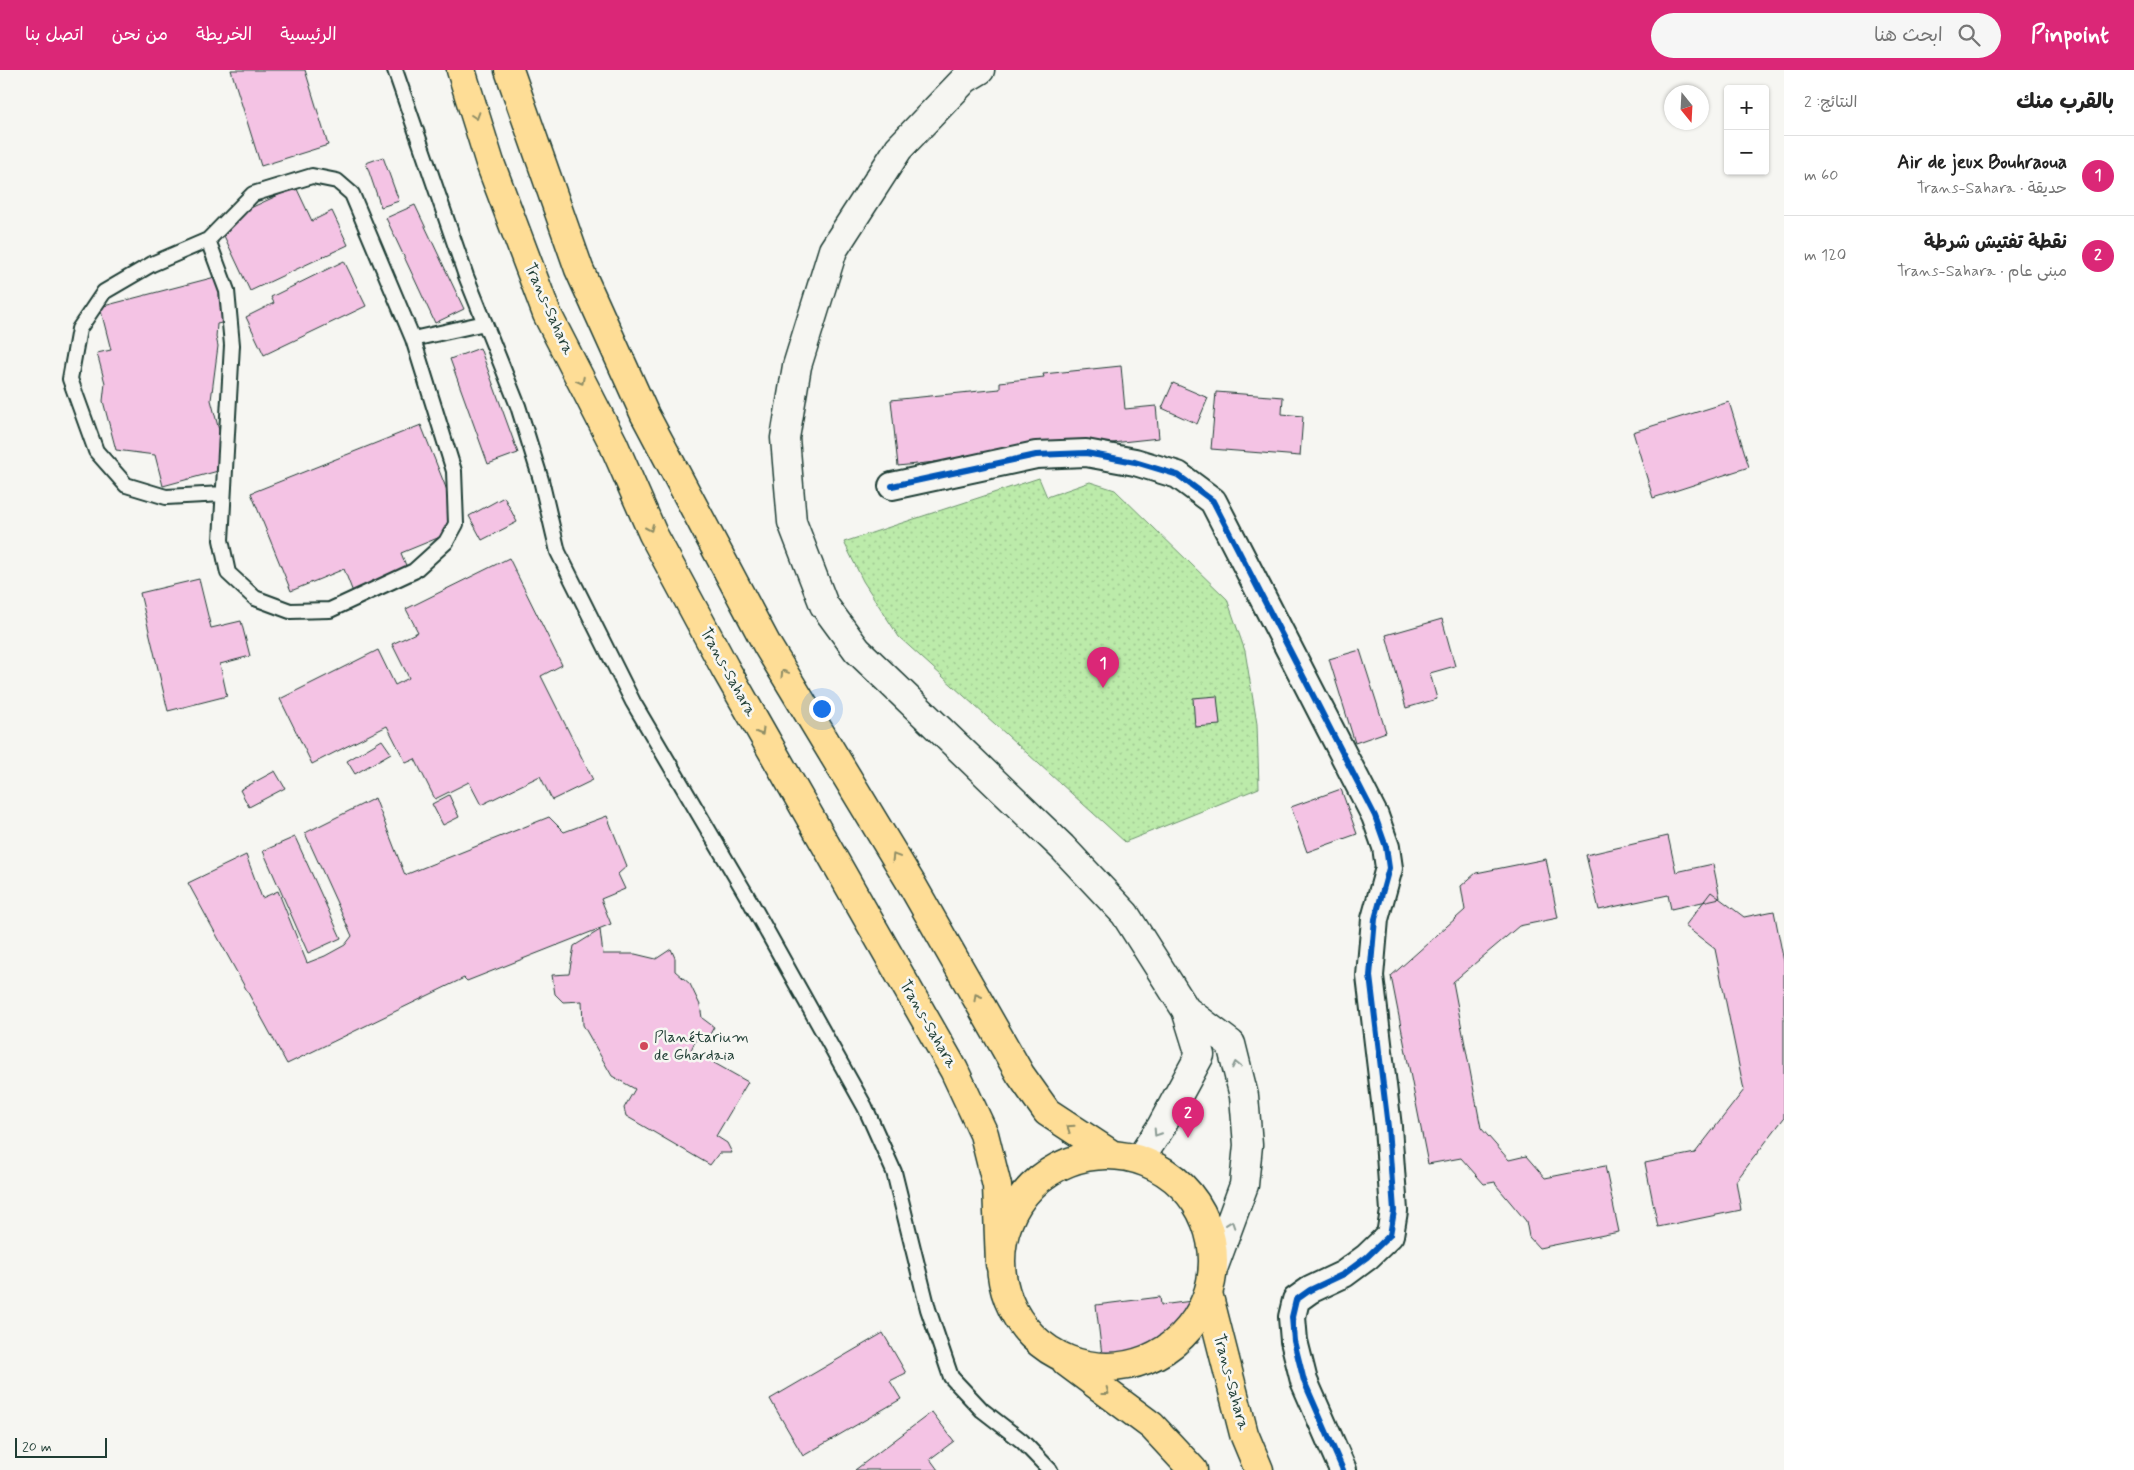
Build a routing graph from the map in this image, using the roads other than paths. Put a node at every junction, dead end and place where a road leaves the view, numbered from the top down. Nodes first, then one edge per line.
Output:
1 (395, 70) edge
2 (461, 70) edge
3 (510, 70) edge
4 (980, 70) edge
5 (208, 240) junction
6 (485, 323) junction
7 (413, 339) junction
8 (892, 486) dead end
9 (223, 494) junction
10 (1186, 1010) junction
11 (1111, 1154) junction
12 (1140, 1160) junction
13 (1000, 1264) junction
14 (1210, 1281) junction
15 (1053, 1352) junction
16 (1050, 1470) edge
17 (1193, 1470) edge
18 (1259, 1470) edge
19 (1343, 1470) edge

1 - 6 lane
2 -> 13 highway, Trans-Sahara
11 -> 3 highway
4 - 10 main road
5 - 7 lane
5 - 9 lane
5 - 9 lane
6 - 7 lane
6 - 16 lane
7 - 9 lane
8 - 19 street
10 -> 12 main road
14 -> 10 main road
11 - 12 highway, Trans-Sahara
11 - 13 highway
12 - 14 highway, Trans-Sahara
13 - 15 highway
14 - 15 highway
14 - 18 highway, Trans-Sahara
15 -> 17 highway

